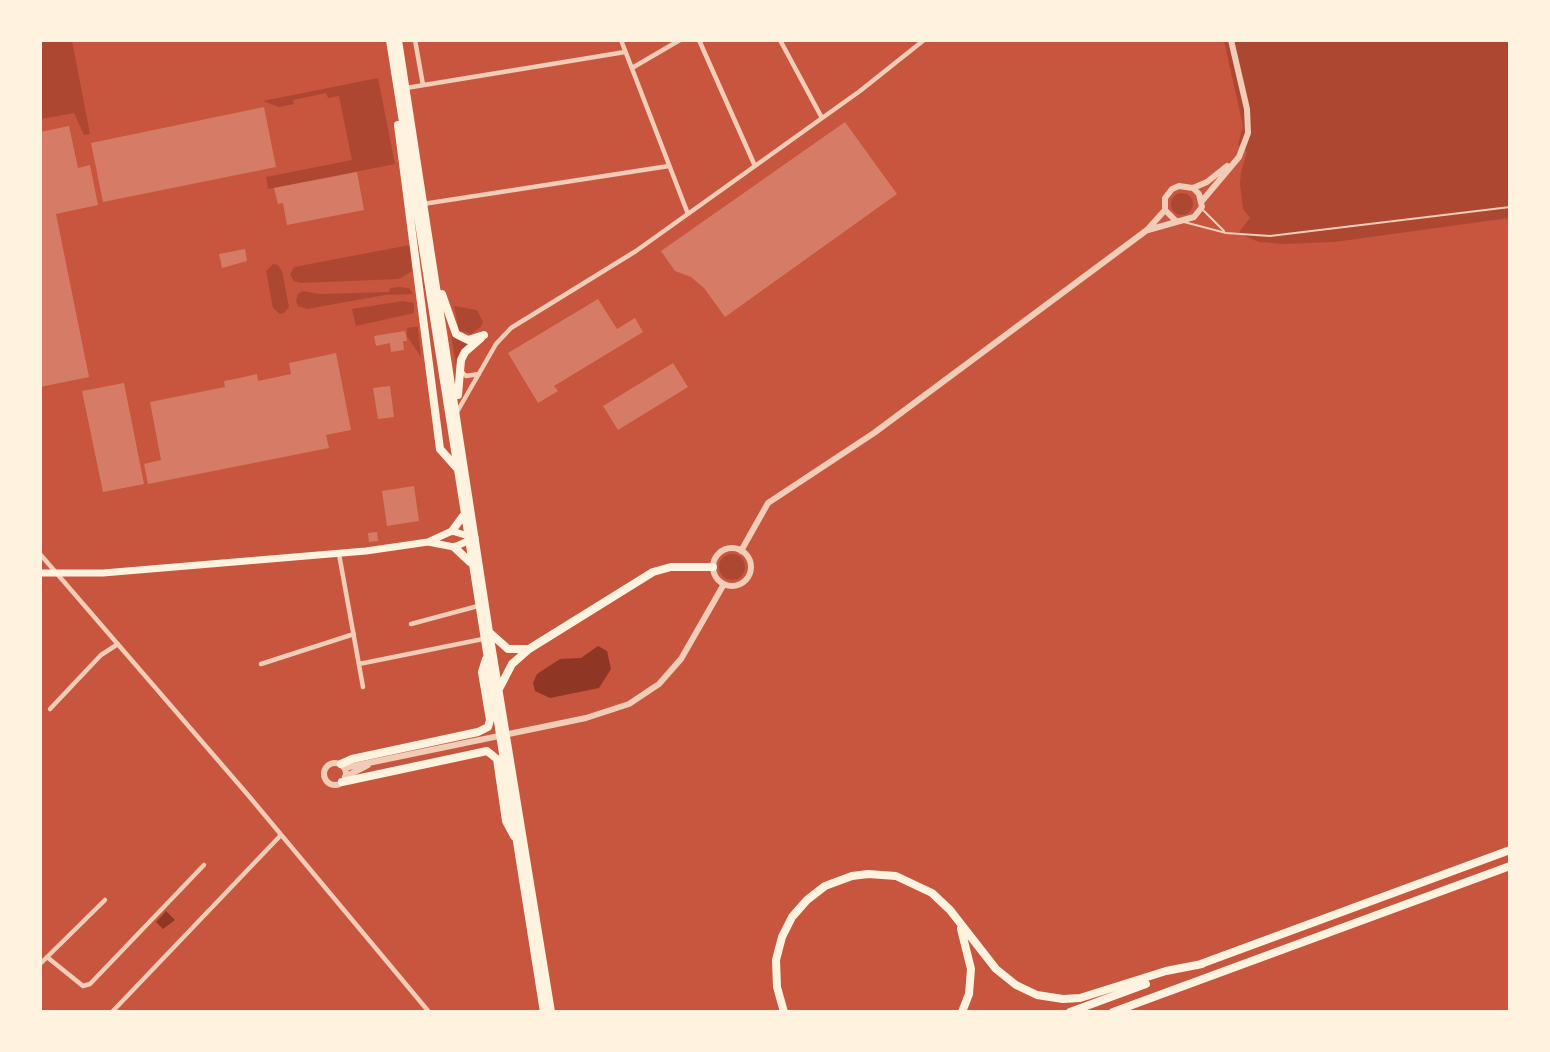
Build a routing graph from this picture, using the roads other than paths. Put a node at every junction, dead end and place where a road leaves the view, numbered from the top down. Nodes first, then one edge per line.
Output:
1 (390, 40) edge
2 (398, 40) edge
3 (415, 40) edge
4 (621, 40) edge
5 (680, 40) edge
6 (699, 40) edge
7 (780, 40) edge
8 (924, 40) edge
9 (1231, 40) edge
10 (626, 52) junction
11 (632, 68) junction
12 (423, 85) junction
13 (401, 88) junction
14 (822, 118) junction
15 (1239, 157) junction
16 (669, 166) junction
17 (755, 166) junction
18 (1193, 188) junction
19 (1202, 201) junction
20 (423, 204) junction
21 (1509, 207) edge
22 (1202, 209) junction
23 (1165, 210) junction
24 (688, 214) junction
25 (1176, 221) junction
26 (1184, 222) junction
27 (1147, 230) junction
28 (1226, 233) junction
29 (434, 268) junction
30 (459, 368) junction
31 (478, 374) junction
32 (457, 412) junction
33 (456, 468) junction
34 (467, 514) junction
35 (452, 531) junction
36 (466, 534) junction
37 (471, 540) junction
38 (428, 542) junction
39 (454, 547) junction
40 (741, 551) junction
41 (40, 554) edge
42 (339, 554) junction
43 (471, 563) junction
44 (713, 567) junction
45 (40, 573) edge
46 (57, 573) junction
47 (724, 584) junction
48 (478, 606) junction
49 (411, 624) dead end
50 (354, 634) junction
51 (486, 635) junction
52 (118, 644) junction
53 (529, 649) junction
54 (486, 658) junction
55 (261, 664) dead end
56 (359, 664) junction
57 (363, 687) dead end
58 (498, 691) junction
59 (50, 709) dead end
60 (368, 765) junction
61 (343, 766) junction
62 (344, 780) junction
63 (281, 835) junction
64 (515, 838) junction
65 (1509, 850) edge
66 (204, 865) dead end
67 (1509, 866) edge
68 (105, 900) dead end
69 (957, 920) junction
70 (47, 957) junction
71 (40, 964) edge
72 (1202, 964) junction
73 (1207, 977) junction
74 (112, 1011) edge
75 (429, 1011) edge
76 (544, 1011) edge
77 (551, 1011) edge
78 (784, 1011) edge
79 (962, 1011) edge
80 (1070, 1011) edge
81 (1113, 1011) edge
82 (1130, 1011) edge

1 - 13 highway
2 - 13 highway
3 - 12 street
4 - 10 street
5 - 11 street
6 - 17 street
7 - 14 street
8 - 14 street
9 - 15 street
10 - 11 street
10 - 12 street
11 - 16 street
12 - 13 street
13 - 20 highway
13 - 33 highway
13 - 33 highway
14 - 17 street
15 - 18 street
15 - 19 street
16 - 20 street
16 - 24 street
17 - 24 street
18 - 19 street
18 - 23 street
19 - 22 street
20 - 29 highway
21 - 28 lane
22 - 26 street
22 - 28 lane
23 - 25 street
23 - 27 street
24 - 31 street
25 - 26 street
25 - 27 street
26 - 28 lane
27 - 40 street
29 - 30 highway
29 - 32 highway
30 - 31 street
30 - 32 highway
31 - 32 street
32 - 34 highway
33 - 34 highway
34 - 35 highway
34 - 36 highway
34 - 37 highway
35 - 36 main road
35 - 38 main road
36 - 37 highway
37 - 39 main road
37 - 43 highway
37 - 51 highway
38 - 39 main road
38 - 42 main road
39 - 43 highway
40 - 44 street
40 - 47 street
41 - 46 street
42 - 46 main road
42 - 50 street
43 - 48 highway
44 - 47 street
44 - 53 highway
45 - 46 main road
46 - 52 street
47 - 60 street
48 - 49 street
48 - 51 highway
50 - 55 street
50 - 56 street
51 - 53 highway
51 - 54 highway
51 - 56 street
51 - 58 highway
52 - 59 street
52 - 63 street
53 - 58 highway
54 - 61 highway
54 - 64 highway
56 - 57 street
58 - 77 highway
60 - 61 street
60 - 62 street
61 - 62 street
61 - 62 street
62 - 64 highway
63 - 74 street
63 - 75 street
64 - 76 highway
65 - 72 highway
66 - 70 street
67 - 73 highway
68 - 70 street
69 - 72 highway
69 - 78 highway
69 - 79 highway
70 - 71 street
72 - 80 highway
73 - 81 highway
73 - 82 highway

